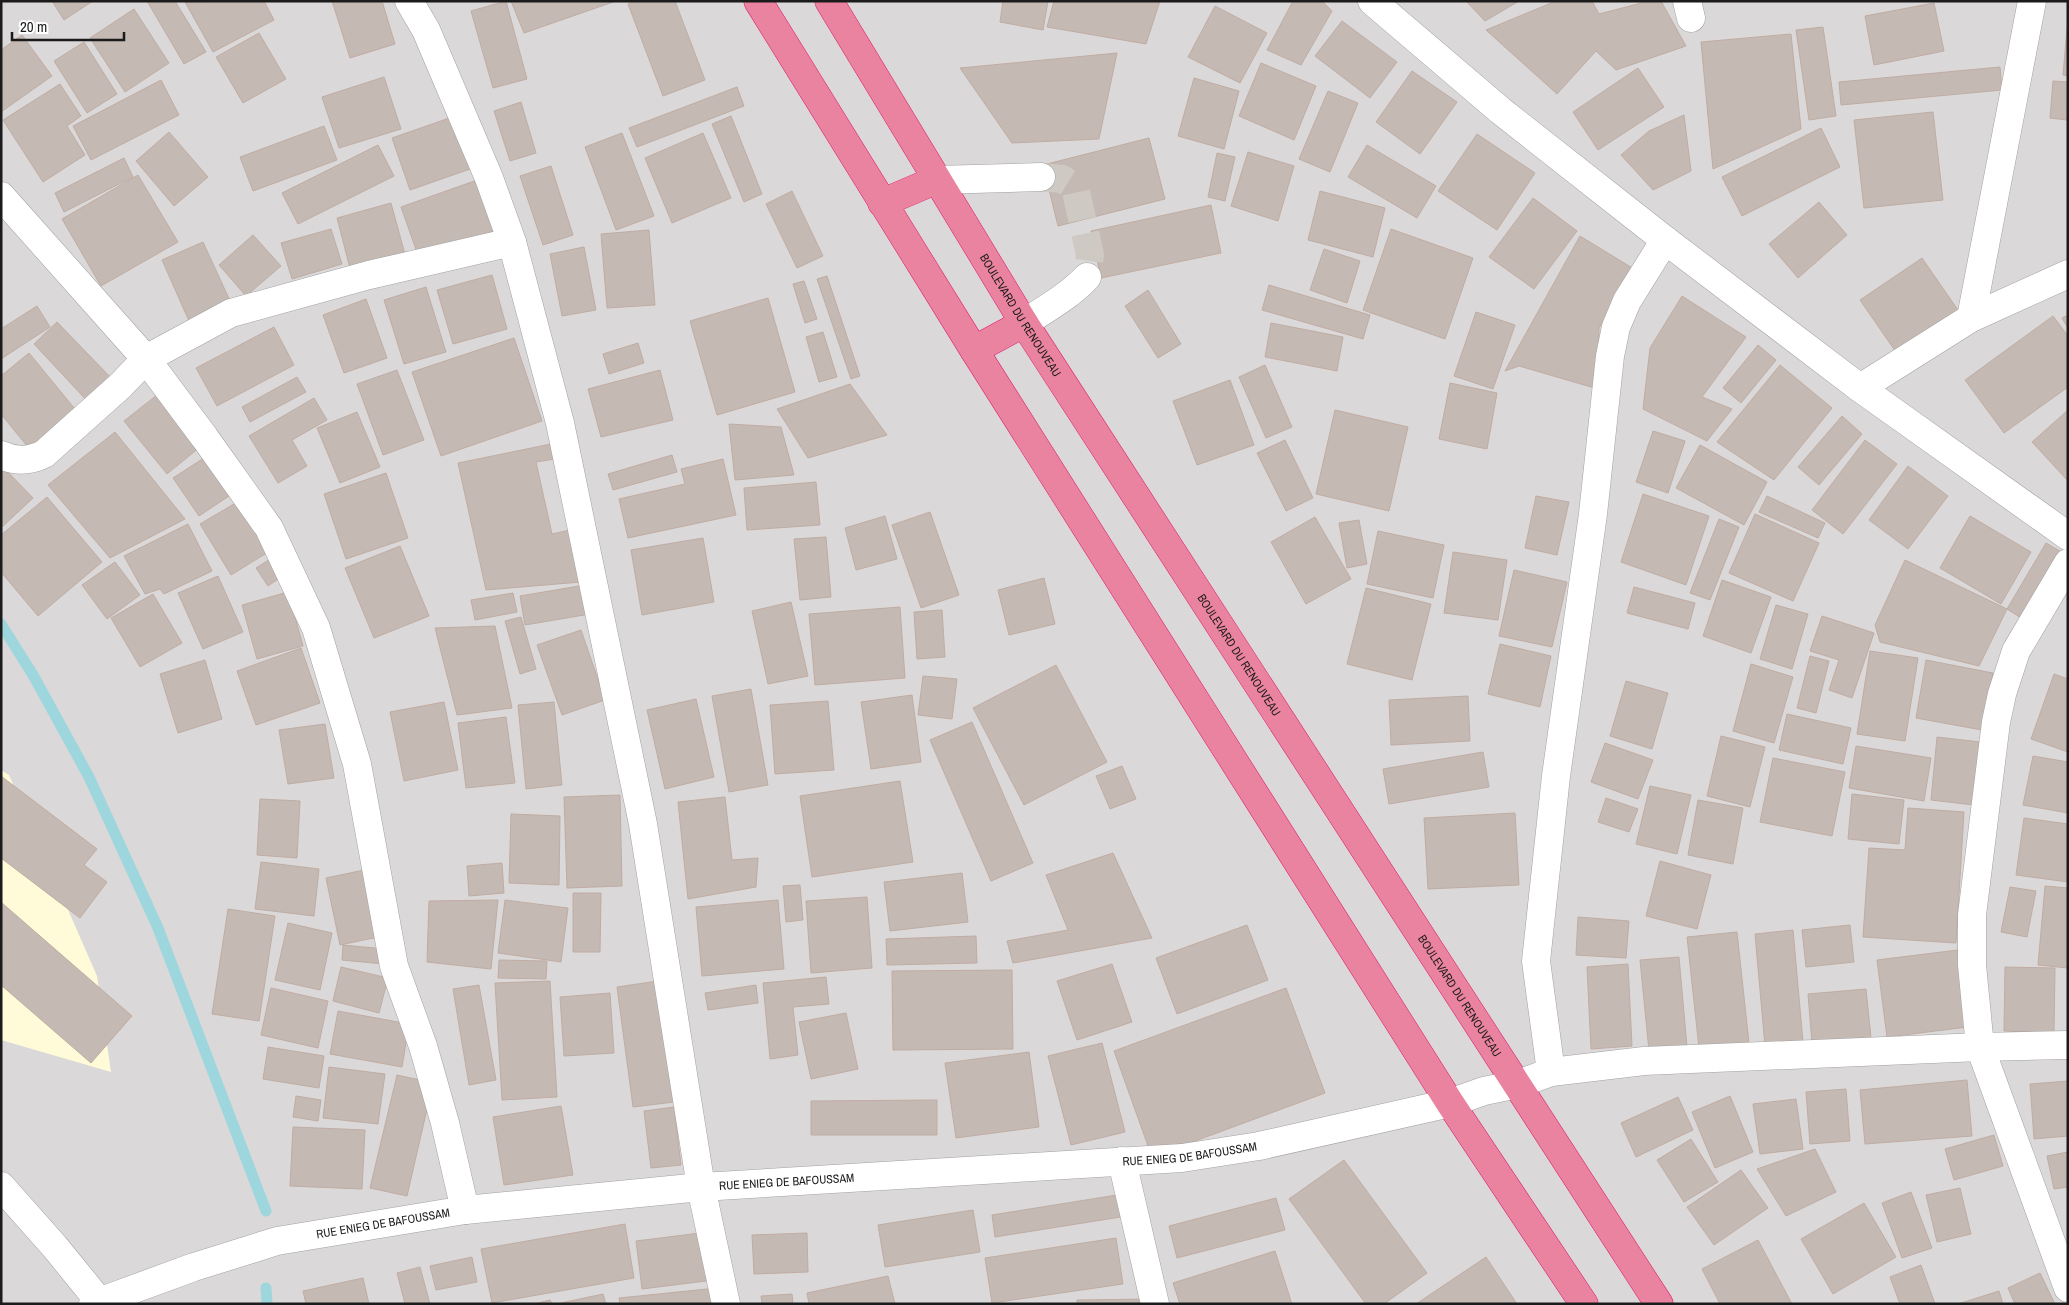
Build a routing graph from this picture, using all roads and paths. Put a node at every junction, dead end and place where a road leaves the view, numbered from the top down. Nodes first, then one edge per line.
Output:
1 (409, 1) edge
2 (758, 1) edge
3 (829, 1) edge
4 (1372, 1) edge
5 (2032, 1) edge
6 (1041, 177) tunnel mouth
7 (936, 180) junction
8 (1, 196) edge
9 (882, 203) junction
10 (1665, 240) junction
11 (512, 242) junction
12 (2068, 274) edge
13 (1087, 277) tunnel mouth
14 (1971, 318) junction
15 (1024, 323) junction
16 (974, 350) junction
17 (146, 359) junction
18 (1860, 388) junction
19 (1, 455) edge
20 (2068, 536) edge
21 (2068, 563) edge
22 (2068, 1045) edge
23 (1980, 1047) junction
24 (1551, 1072) junction
25 (1518, 1084) junction
26 (1450, 1103) junction
27 (1122, 1161) junction
28 (1, 1186) edge
29 (702, 1187) junction
30 (465, 1210) junction
31 (2068, 1288) edge
32 (96, 1302) edge
33 (726, 1304) edge
34 (1155, 1304) edge
35 (1584, 1304) edge
36 (1659, 1304) edge

1 - 11 street
2 - 9 highway
3 - 7 highway, BOULEVARD DU RENOUVEAU
4 - 10 street
5 - 14 street
6 - 7 street
7 - 9 highway
7 - 15 highway, BOULEVARD DU RENOUVEAU
8 - 17 street
9 - 16 highway
10 - 18 street
10 - 24 street
11 - 17 street
11 - 29 street
12 - 14 street
13 - 15 street
14 - 18 street
15 - 16 highway
15 - 25 highway, BOULEVARD DU RENOUVEAU
16 - 26 highway
17 - 19 street
17 - 30 street
18 - 20 street
21 - 23 street
22 - 23 street, RUE ENIEG DE BAFOUSSAM
23 - 24 street, RUE ENIEG DE BAFOUSSAM
23 - 31 street
24 - 25 street, RUE ENIEG DE BAFOUSSAM
25 - 26 street, RUE ENIEG DE BAFOUSSAM
25 - 36 highway, BOULEVARD DU RENOUVEAU
26 - 27 street, RUE ENIEG DE BAFOUSSAM
26 - 35 highway
27 - 29 street, RUE ENIEG DE BAFOUSSAM
27 - 34 street
28 - 32 street
29 - 30 street, RUE ENIEG DE BAFOUSSAM
29 - 33 street
30 - 32 street, RUE ENIEG DE BAFOUSSAM

